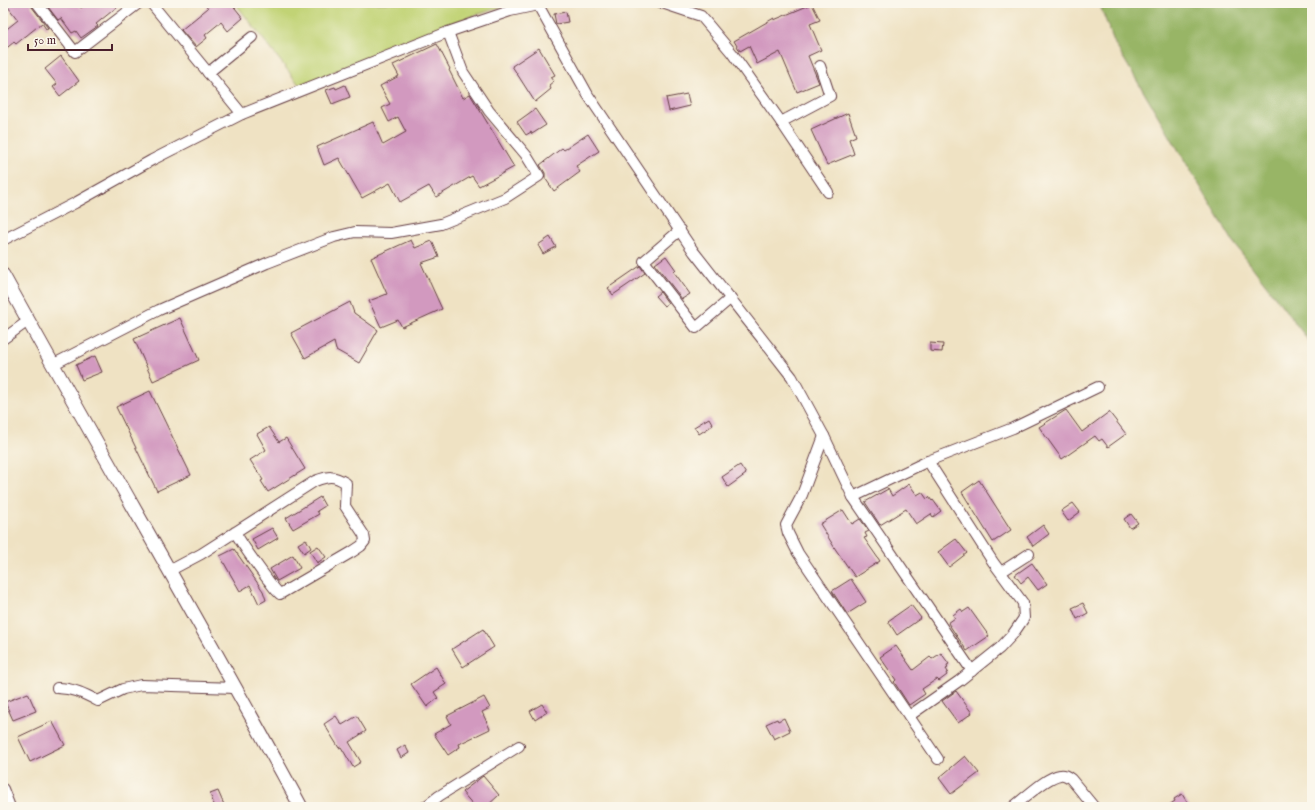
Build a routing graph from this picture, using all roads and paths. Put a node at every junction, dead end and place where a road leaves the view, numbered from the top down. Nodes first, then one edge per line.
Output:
1 (37, 3) edge
2 (139, 3) edge
3 (662, 3) edge
4 (539, 4) edge
5 (156, 5) edge
6 (448, 32) junction
7 (252, 37) dead end
8 (820, 66) dead end
9 (208, 73) junction
10 (242, 114) junction
11 (781, 122) junction
12 (828, 192) dead end
13 (680, 230) junction
14 (3, 240) edge
15 (3, 275) edge
16 (731, 298) junction
17 (28, 321) junction
18 (3, 339) edge
19 (52, 365) junction
20 (1098, 387) dead end
21 (824, 436) junction
22 (928, 462) junction
23 (853, 498) junction
24 (235, 532) junction
25 (1029, 554) dead end
26 (169, 571) junction
27 (1001, 572) junction
28 (972, 671) junction
29 (57, 688) dead end
30 (236, 688) junction
31 (909, 716) junction
32 (519, 746) dead end
33 (938, 759) dead end
34 (3, 789) edge
35 (10, 807) edge
36 (302, 807) edge
37 (426, 807) edge
38 (1013, 807) edge
39 (1094, 807) edge

1 - 2 street
3 - 11 street
4 - 6 street
4 - 13 street
5 - 9 street
6 - 10 street
6 - 19 street
7 - 9 street
8 - 11 street
9 - 10 street
10 - 14 street
11 - 12 street
13 - 16 street
13 - 16 street
15 - 17 street
16 - 21 street
17 - 18 street
17 - 19 street
19 - 26 street
20 - 22 street
21 - 23 street
21 - 31 street
22 - 23 street
22 - 27 street
23 - 28 street
24 - 24 street
24 - 26 street
25 - 27 street
26 - 30 street
27 - 28 street
28 - 31 street
29 - 30 street
30 - 36 street
31 - 33 street
32 - 37 street
34 - 35 street
38 - 39 street

